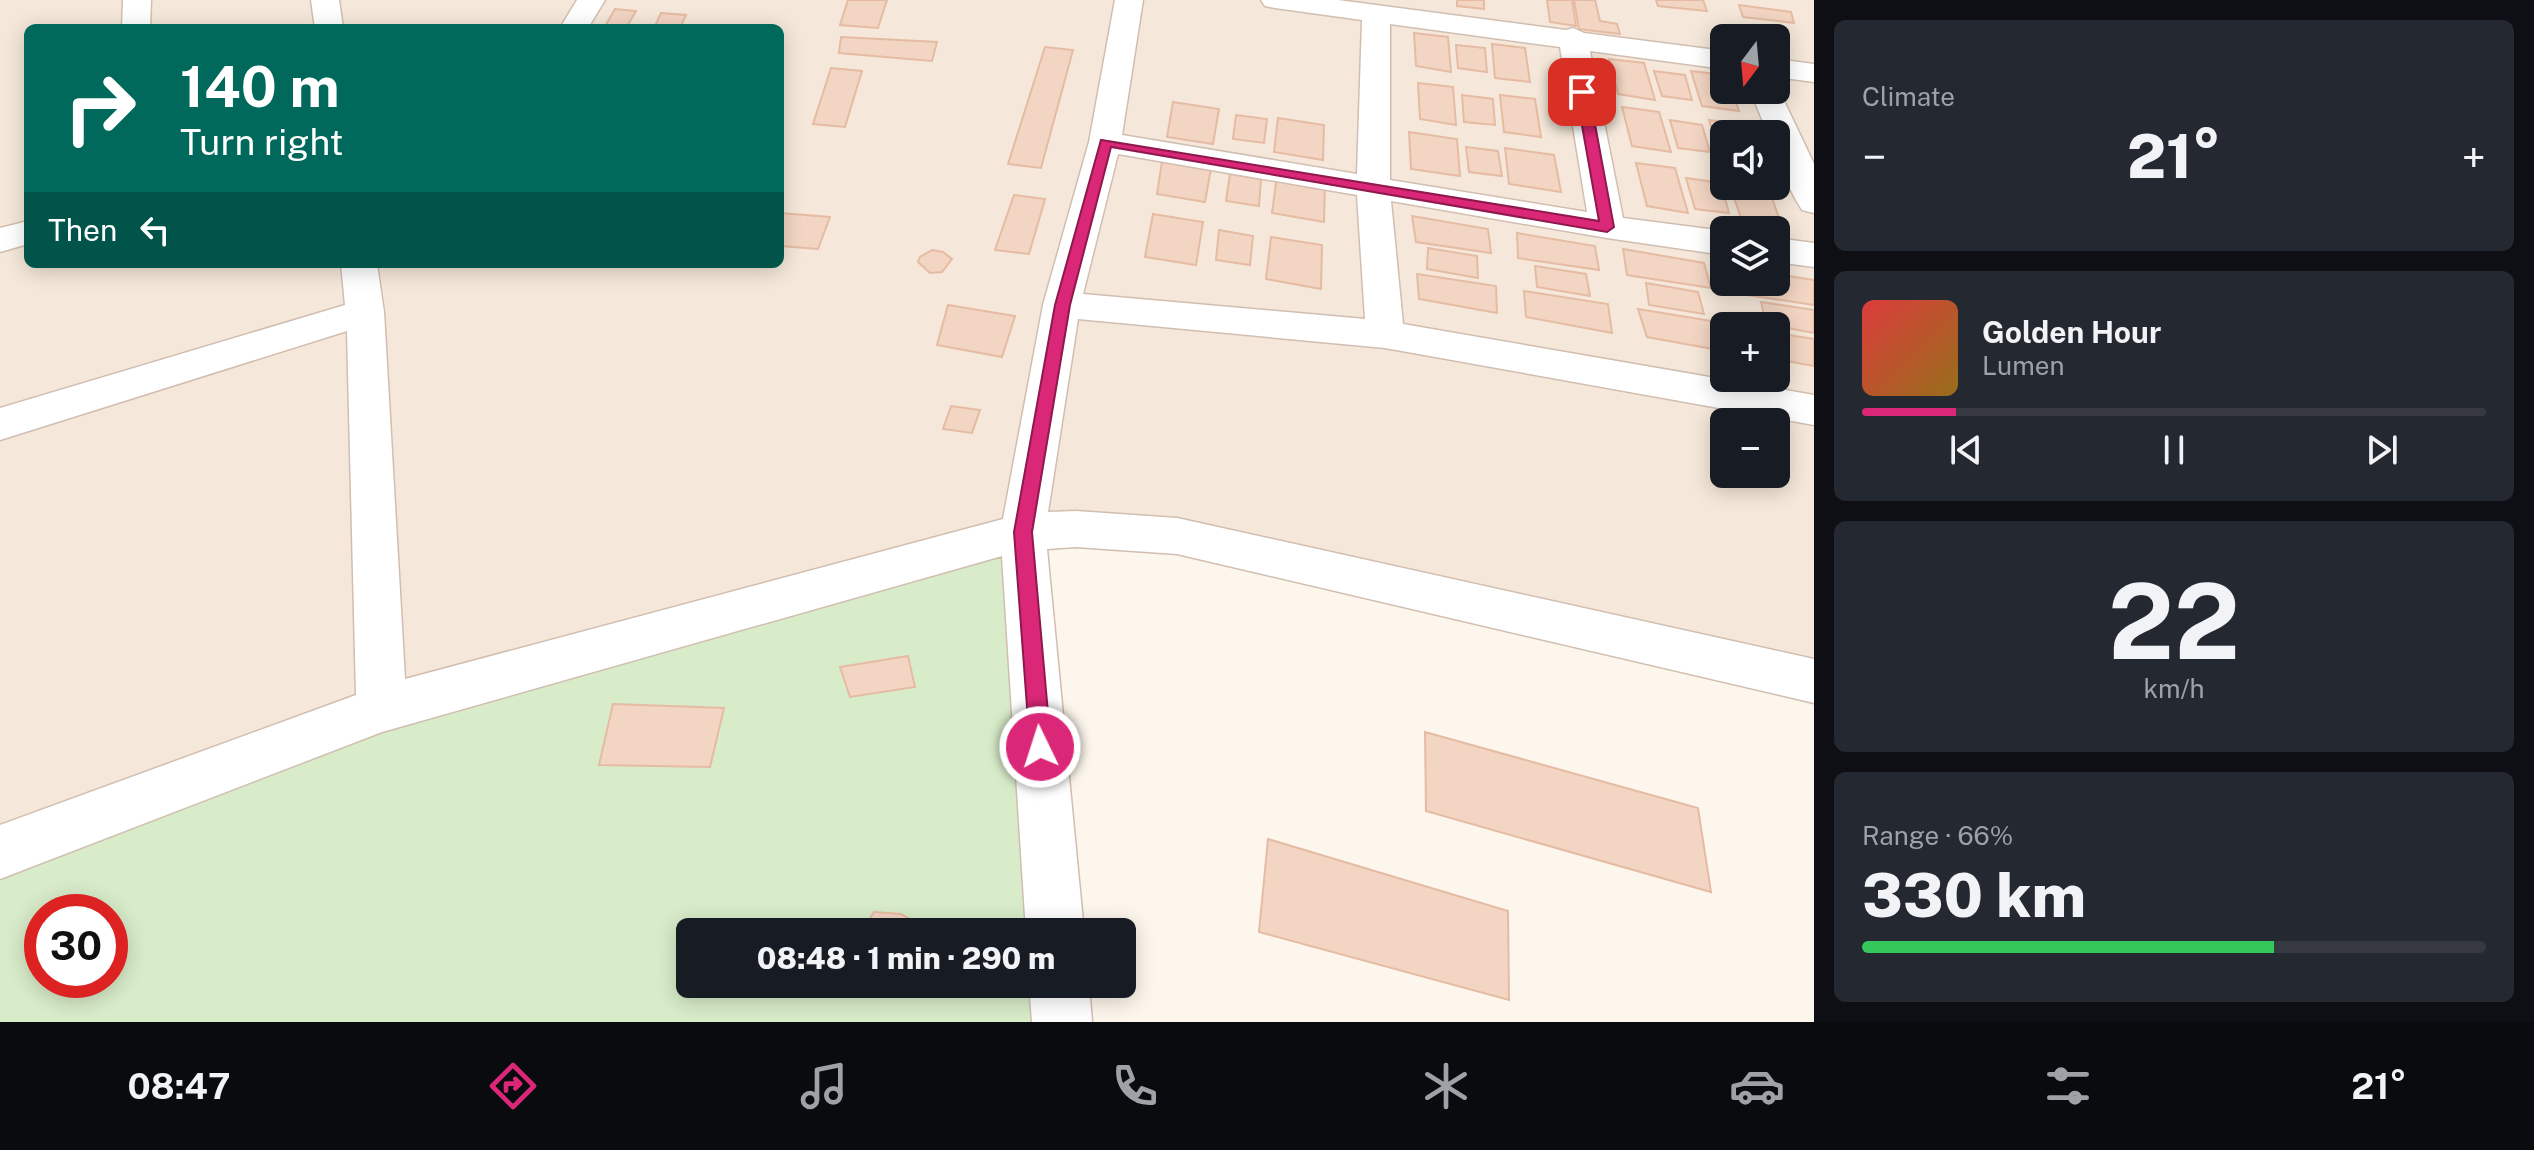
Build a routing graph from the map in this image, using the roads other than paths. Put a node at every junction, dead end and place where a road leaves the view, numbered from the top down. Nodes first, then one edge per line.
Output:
1 (137, 0) edge
2 (325, 0) edge
3 (591, 0) edge
4 (1129, 0) edge
5 (1275, 0) edge
6 (1376, 16) junction
7 (136, 24) edge
8 (328, 24) edge
9 (576, 24) edge
10 (1573, 37) junction
11 (1710, 58) edge
12 (1790, 70) edge
13 (1814, 73) edge
14 (1771, 104) edge
15 (1105, 142) junction
16 (1373, 187) junction
17 (1814, 202) edge
18 (1607, 227) junction
19 (24, 233) edge
20 (0, 240) edge
21 (1710, 241) edge
22 (1790, 252) edge
23 (1814, 255) edge
24 (360, 268) edge
25 (1062, 305) junction
26 (365, 312) junction
27 (1385, 334) junction
28 (1814, 410) edge
29 (0, 424) edge
30 (1023, 532) junction
31 (1814, 681) edge
32 (382, 709) junction
33 (0, 852) edge
34 (1054, 918) edge
35 (1060, 998) edge
36 (1062, 1022) edge

1 - 7 street
2 - 8 street
3 - 9 street
4 - 15 street
5 - 6 street
6 - 10 street
6 - 16 street
10 - 11 street
10 - 18 street
12 - 13 street
14 - 17 street
15 - 16 street
15 - 25 street
16 - 18 street
16 - 27 street
18 - 21 street
19 - 20 street
22 - 23 street
24 - 26 street
25 - 27 street
25 - 30 street
26 - 29 street
26 - 32 street
27 - 28 street
30 - 31 street
30 - 32 street
30 - 34 street
32 - 33 street
35 - 36 street

